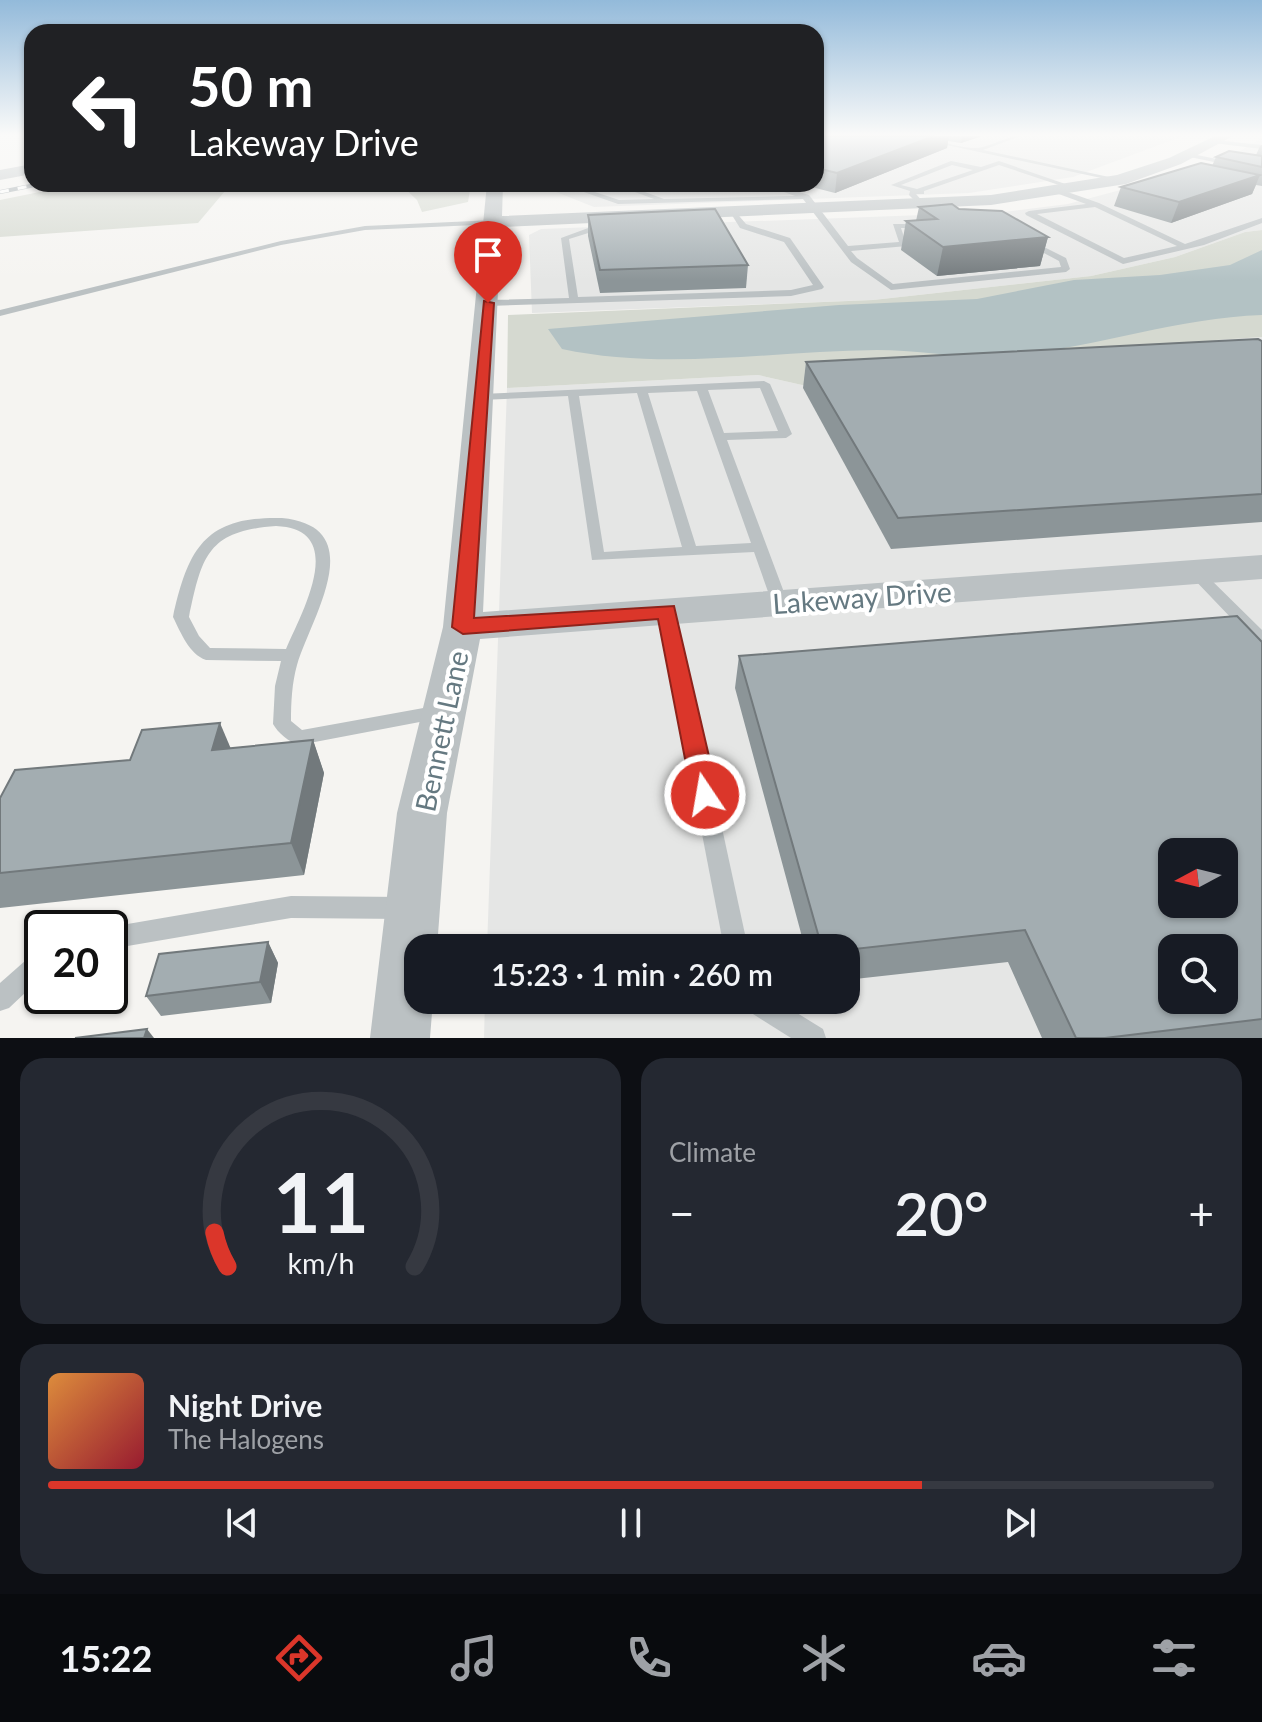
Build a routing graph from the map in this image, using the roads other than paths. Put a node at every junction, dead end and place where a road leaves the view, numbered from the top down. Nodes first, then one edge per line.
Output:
1 (895, 184) edge
2 (958, 184) edge
3 (1054, 184) edge
4 (1093, 184) edge
5 (1066, 189) junction
6 (588, 192) edge
7 (634, 192) edge
8 (784, 192) edge
9 (495, 203) edge
10 (811, 203) junction
11 (925, 204) junction
12 (1096, 205) junction
13 (669, 208) junction
14 (734, 212) junction
15 (592, 218) junction
16 (1262, 220) edge
17 (928, 225) edge
18 (1026, 239) edge
19 (1186, 247) junction
20 (846, 249) junction
21 (574, 301) junction
22 (488, 303) junction
23 (0, 313) edge
24 (701, 387) junction
25 (642, 390) junction
26 (573, 393) junction
27 (481, 397) junction
28 (718, 437) junction
29 (759, 547) junction
30 (690, 551) junction
31 (1262, 567) edge
32 (1195, 572) junction
33 (780, 603) junction
34 (667, 611) junction
35 (463, 627) junction
36 (1262, 640) edge
37 (292, 655) junction
38 (445, 711) junction
39 (413, 908) junction
40 (733, 934) edge
41 (128, 935) edge
42 (24, 977) edge
43 (0, 999) edge
44 (776, 1014) edge
45 (400, 1038) edge
46 (814, 1038) edge

1 - 11 lane
2 - 11 lane
3 - 5 lane
4 - 5 street
5 - 11 street
5 - 12 lane
6 - 13 lane
7 - 13 lane
8 - 10 lane
9 - 15 street
9 - 22 street, Bennett Lane
9 - 23 lane
10 - 11 street
10 - 13 lane
10 - 14 street
10 - 20 lane
12 - 19 lane
12 - 19 lane
13 - 14 street
13 - 15 street
14 - 21 lane
15 - 21 lane
16 - 19 lane
17 - 20 lane
18 - 20 lane
21 - 22 lane
22 - 27 street, Bennett Lane
24 - 25 lane
24 - 28 lane
24 - 28 lane
25 - 26 lane
25 - 30 lane
26 - 27 lane
26 - 30 lane
27 - 35 street, Bennett Lane
28 - 29 lane
29 - 30 lane
29 - 33 lane
31 - 32 street, Lakeway Drive
32 - 33 street, Lakeway Drive
32 - 36 lane
33 - 34 street, Lakeway Drive
34 - 35 street, Lakeway Drive
34 - 40 lane
35 - 38 street, Bennett Lane
37 - 37 lane
37 - 38 lane
38 - 39 street, Bennett Lane
39 - 41 lane
39 - 45 street, Bennett Lane
42 - 43 lane
44 - 46 lane

